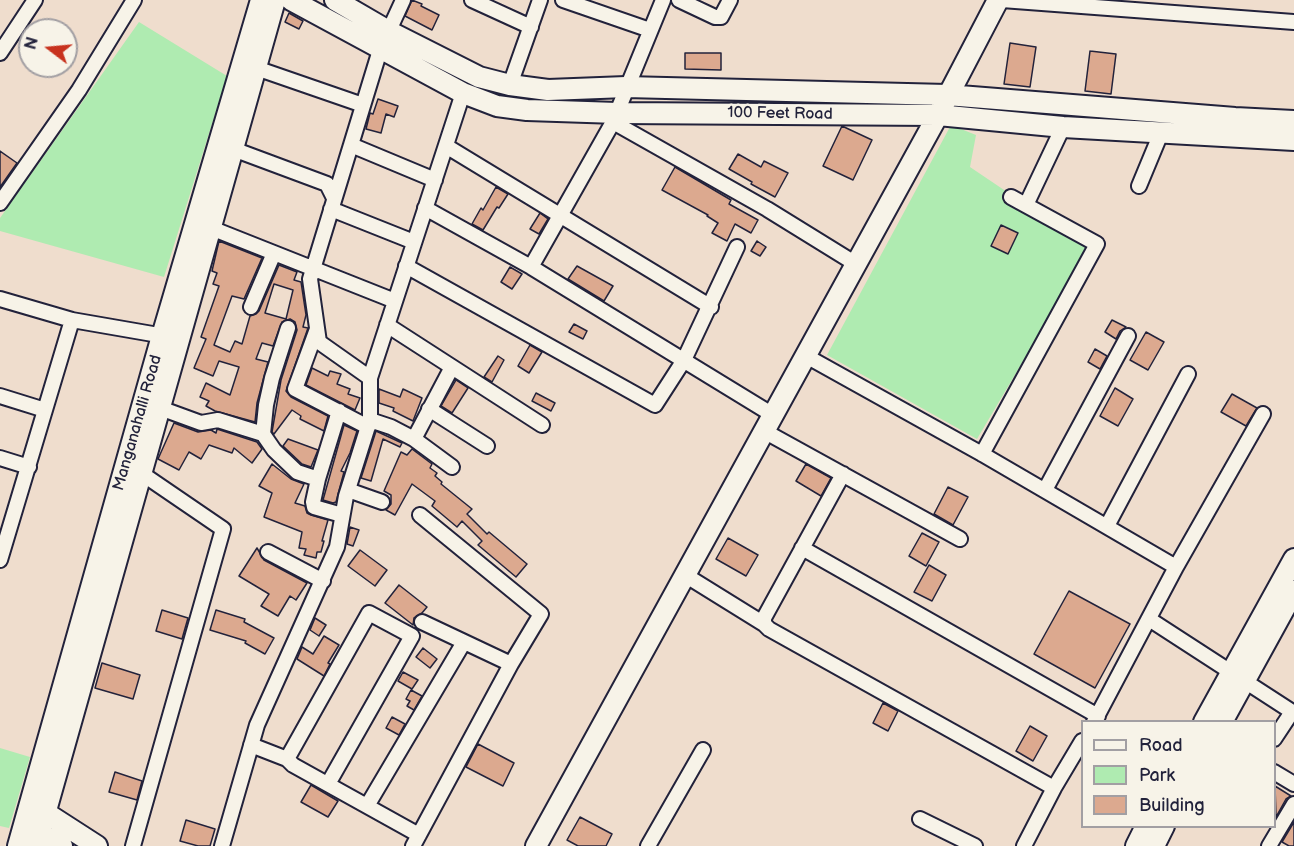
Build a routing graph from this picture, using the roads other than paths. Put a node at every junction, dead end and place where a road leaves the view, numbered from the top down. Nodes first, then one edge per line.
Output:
1 (36, 0) edge
2 (134, 0) edge
3 (261, 0) edge
4 (275, 0) edge
5 (291, 0) edge
6 (335, 0) edge
7 (403, 0) edge
8 (472, 0) edge
9 (540, 0) edge
10 (563, 0) edge
11 (663, 0) edge
12 (679, 0) edge
13 (730, 0) edge
14 (1000, 0) edge
15 (1294, 22) edge
16 (531, 27) junction
17 (650, 30) junction
18 (390, 32) junction
19 (2, 44) edge
20 (381, 50) junction
21 (256, 68) junction
22 (510, 85) junction
23 (626, 87) junction
24 (463, 93) junction
25 (947, 95) junction
26 (363, 105) junction
27 (938, 115) junction
28 (615, 117) junction
29 (1294, 121) edge
30 (1063, 127) junction
31 (1161, 133) junction
32 (1294, 140) edge
33 (351, 145) junction
34 (446, 146) junction
35 (234, 149) junction
36 (435, 180) junction
37 (1139, 186) dead end
38 (1011, 197) dead end
39 (0, 203) edge
40 (333, 203) junction
41 (1026, 205) junction
42 (425, 208) junction
43 (560, 217) junction
44 (211, 228) junction
45 (414, 242) junction
46 (737, 247) dead end
47 (274, 253) junction
48 (856, 264) junction
49 (406, 266) junction
50 (531, 267) junction
51 (313, 269) junction
52 (0, 299) edge
53 (395, 301) junction
54 (251, 307) dead end
55 (711, 307) junction
56 (72, 320) junction
57 (387, 325) junction
58 (288, 328) dead end
59 (317, 329) junction
60 (1128, 336) dead end
61 (171, 338) junction
62 (806, 356) junction
63 (684, 360) junction
64 (452, 367) junction
65 (1188, 374) dead end
66 (370, 378) junction
67 (0, 396) edge
68 (159, 408) junction
69 (45, 410) junction
70 (429, 410) junction
71 (339, 411) junction
72 (1263, 414) dead end
73 (769, 423) junction
74 (369, 424) junction
75 (542, 425) dead end
76 (263, 434) junction
77 (414, 439) junction
78 (487, 446) dead end
79 (982, 454) junction
80 (0, 458) edge
81 (29, 467) junction
82 (452, 467) dead end
83 (141, 473) junction
84 (843, 474) junction
85 (318, 479) junction
86 (348, 490) junction
87 (1045, 490) junction
88 (382, 502) dead end
89 (342, 515) junction
90 (420, 515) dead end
91 (1107, 526) junction
92 (960, 539) dead end
93 (802, 548) junction
94 (268, 552) dead end
95 (1294, 559) edge
96 (0, 560) edge
97 (1176, 567) junction
98 (685, 575) junction
99 (323, 581) junction
100 (1294, 591) edge
101 (1149, 619) junction
102 (422, 622) dead end
103 (764, 624) junction
104 (464, 642) junction
105 (511, 664) junction
106 (1238, 676) junction
107 (1293, 713) edge
108 (1096, 719) edge
109 (1205, 720) edge
110 (1223, 720) edge
111 (1276, 738) edge
112 (1081, 744) edge
113 (251, 745) junction
114 (704, 750) dead end
115 (287, 759) junction
116 (1276, 773) edge
117 (328, 784) junction
118 (1294, 784) edge
119 (1054, 788) junction
120 (1294, 804) edge
121 (367, 806) junction
122 (38, 807) junction
123 (920, 819) dead end
124 (1145, 828) edge
125 (1163, 828) edge
126 (33, 835) edge
127 (416, 841) edge
128 (18, 846) edge
129 (62, 846) edge
130 (97, 846) edge
131 (132, 846) edge
132 (222, 846) edge
133 (536, 846) edge
134 (648, 846) edge
135 (975, 846) edge
136 (1024, 846) edge
137 (1136, 846) edge
138 (1154, 846) edge
139 (1269, 846) edge

1 - 19 street
2 - 39 street
3 - 61 street, Manganahalli Road
4 - 21 street, Manganahalli Road
5 - 20 street, 100 Feet Road
6 - 18 street, 100 Feet Road
7 - 18 street
8 - 16 street
9 - 16 street
10 - 17 street
11 - 17 street
12 - 13 street
14 - 15 street
14 - 25 street
16 - 22 street
17 - 23 street
18 - 20 street
18 - 22 street, 100 Feet Road
20 - 24 street, 100 Feet Road
20 - 26 street
21 - 26 street
21 - 35 street, Manganahalli Road
22 - 23 street, 100 Feet Road
23 - 25 street, 100 Feet Road
23 - 28 street
24 - 28 street, 100 Feet Road
24 - 34 street
25 - 27 street
25 - 29 street, 100 Feet Road
26 - 33 street
27 - 28 street, 100 Feet Road
27 - 30 street, 100 Feet Road
27 - 48 street
28 - 43 street
28 - 48 street
30 - 31 street, 100 Feet Road
30 - 41 street
31 - 32 street, 100 Feet Road
31 - 37 street
33 - 36 street
33 - 40 street
34 - 36 street
34 - 43 street
35 - 40 street
35 - 44 street, Manganahalli Road
36 - 42 street
38 - 41 street
40 - 45 street
40 - 51 street
41 - 79 street
42 - 45 street
42 - 50 street
43 - 50 street
43 - 55 street
44 - 47 street
44 - 61 street, Manganahalli Road
45 - 49 street
46 - 55 street
47 - 51 street
47 - 54 street
48 - 62 street
49 - 53 street
49 - 63 street
50 - 63 street
51 - 53 street
51 - 59 street
52 - 56 street
53 - 57 street
55 - 63 street
56 - 61 street
56 - 69 street
57 - 64 street
57 - 66 street
58 - 76 street
59 - 66 street
59 - 71 street
60 - 87 street
61 - 68 street, Manganahalli Road
61 - 122 street, Manganahalli Road
62 - 73 street
62 - 79 street
63 - 73 street
64 - 70 street
64 - 75 street
65 - 91 street
66 - 74 street
67 - 69 street
68 - 76 street
68 - 83 street, Manganahalli Road
69 - 81 street
70 - 77 street
70 - 78 street
71 - 74 street
71 - 85 street
72 - 97 street
73 - 84 street
73 - 98 street
74 - 77 street
74 - 86 street
76 - 85 street
77 - 82 street
79 - 87 street
80 - 81 street
81 - 96 street
83 - 122 street, Manganahalli Road
83 - 131 street
84 - 92 street
84 - 93 street
85 - 89 street
86 - 88 street
86 - 89 street
87 - 91 street
89 - 99 street
90 - 105 street
91 - 97 street
93 - 103 street
93 - 108 street
94 - 99 street
95 - 106 street
97 - 101 street
98 - 103 street
98 - 133 street
99 - 113 street
100 - 106 street
101 - 106 street
101 - 108 street
102 - 104 street
103 - 119 street
104 - 105 street
104 - 121 street
105 - 127 street
106 - 107 street
106 - 109 street
106 - 110 street
107 - 111 street
112 - 119 street
113 - 115 street
113 - 132 street
114 - 134 street
115 - 117 street
115 - 117 street
116 - 118 street
117 - 121 street
119 - 136 street
120 - 139 street
121 - 127 street
122 - 126 street, Manganahalli Road
122 - 130 street
123 - 135 street
124 - 137 street
125 - 138 street
126 - 128 street, Manganahalli Road
126 - 129 street

